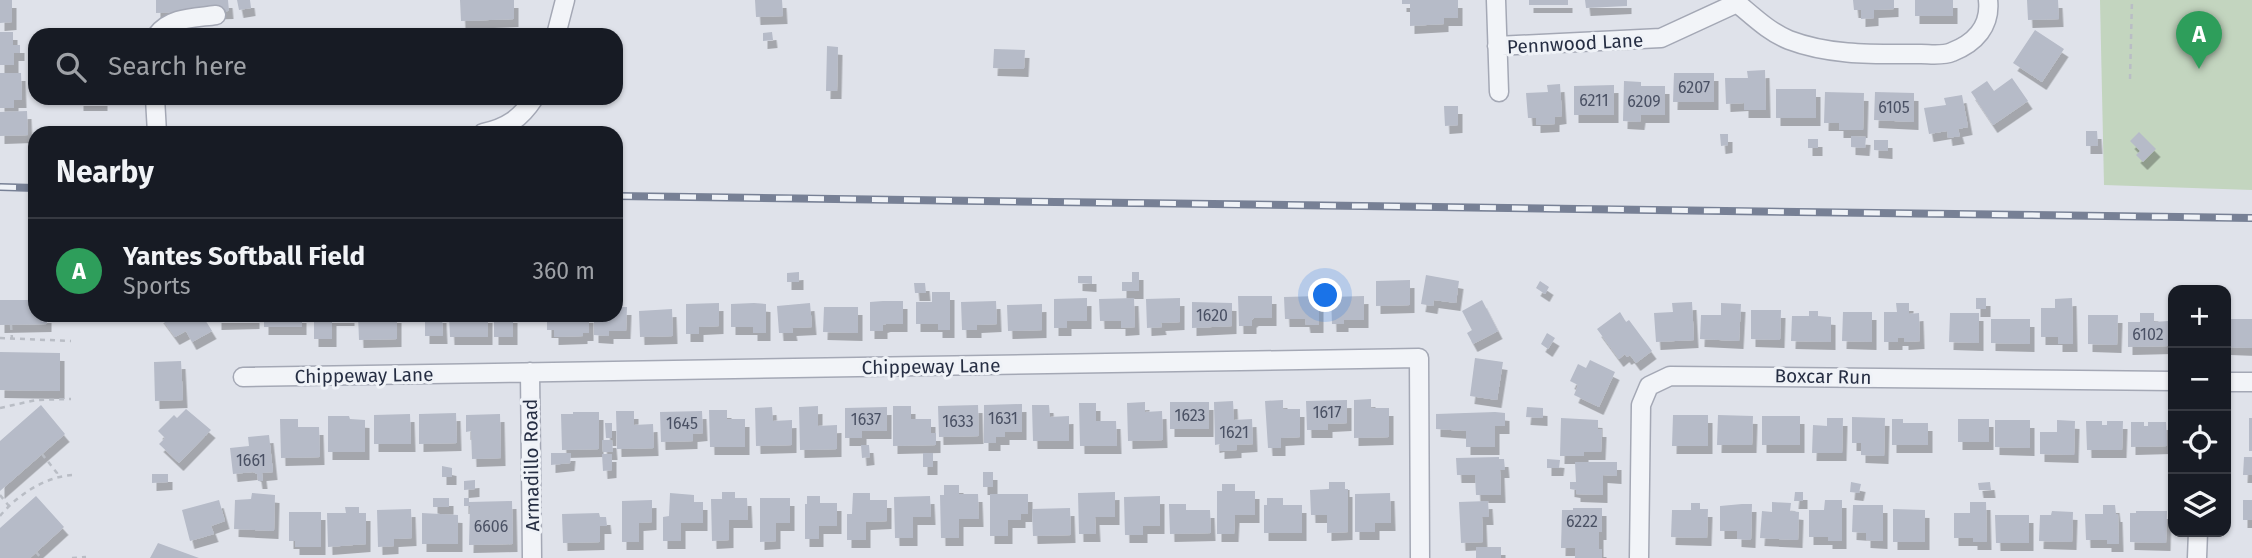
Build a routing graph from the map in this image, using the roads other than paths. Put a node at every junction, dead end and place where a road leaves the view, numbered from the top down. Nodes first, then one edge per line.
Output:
1 (565, 0) edge
2 (1496, 0) edge
3 (1988, 0) edge
4 (1736, 1) edge
5 (216, 15) dead end
6 (162, 28) edge
7 (558, 28) edge
8 (1497, 46) junction
9 (1499, 92) dead end
10 (155, 105) edge
11 (528, 105) edge
12 (157, 126) edge
13 (504, 126) edge
14 (530, 372) junction
15 (243, 376) dead end
16 (2168, 381) edge
17 (2231, 382) edge
18 (2252, 382) edge
19 (2198, 537) edge
20 (532, 558) edge
21 (1420, 558) edge
22 (1639, 558) edge
23 (2197, 558) edge

1 - 7 street
2 - 8 street
3 - 4 street, Pennwood Lane
4 - 8 street, Pennwood Lane
5 - 6 street
8 - 9 street
10 - 12 street
11 - 13 street
14 - 15 street, Chippeway Lane
14 - 20 street, Armadillo Road
14 - 21 street, Chippeway Lane
16 - 22 street, Boxcar Run
17 - 18 street
19 - 23 street

